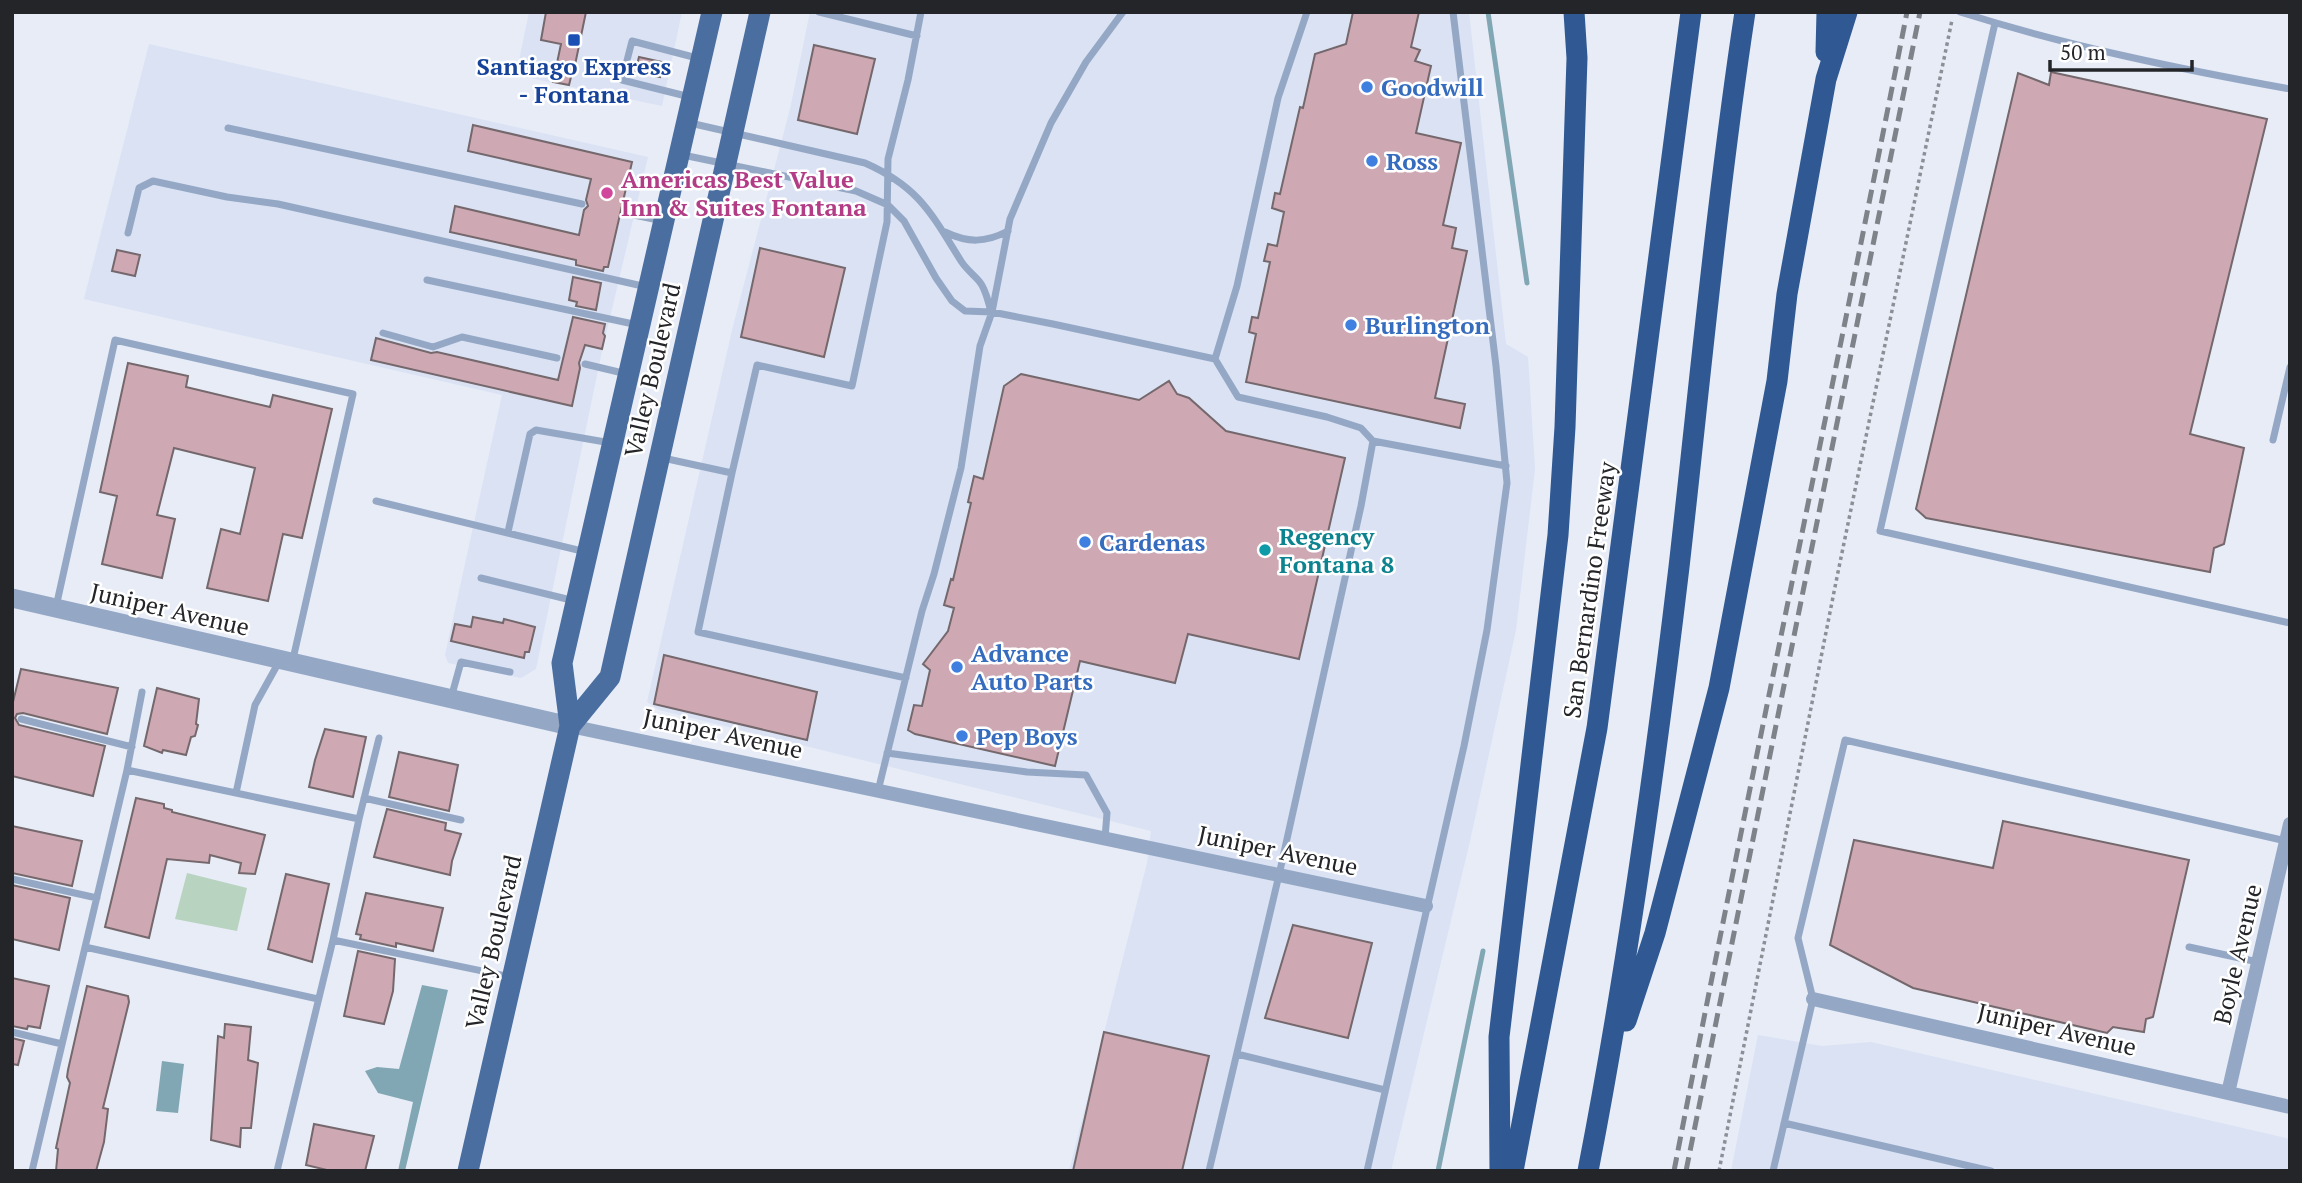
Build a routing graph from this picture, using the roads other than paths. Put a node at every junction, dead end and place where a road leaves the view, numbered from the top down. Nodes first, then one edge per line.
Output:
1 (712, 12) edge
2 (760, 12) edge
3 (819, 12) edge
4 (921, 12) edge
5 (1123, 12) edge
6 (1307, 12) edge
7 (1453, 12) edge
8 (1574, 12) edge
9 (1586, 12) edge
10 (1691, 12) edge
11 (1745, 12) edge
12 (1827, 12) edge
13 (1847, 12) edge
14 (1960, 12) edge
15 (1996, 23) junction
16 (917, 36) junction
17 (1577, 58) junction
18 (701, 59) junction
19 (1826, 79) junction
20 (2290, 89) edge
21 (693, 97) junction
22 (687, 122) junction
23 (228, 128) dead end
24 (732, 133) junction
25 (679, 154) junction
26 (725, 164) junction
27 (888, 173) junction
28 (582, 204) dead end
29 (888, 205) junction
30 (634, 215) dead end
31 (663, 221) junction
32 (944, 231) junction
33 (1007, 232) junction
34 (128, 233) dead end
35 (427, 280) dead end
36 (648, 288) junction
37 (992, 312) junction
38 (639, 326) junction
39 (383, 333) dead end
40 (557, 358) dead end
41 (1214, 359) junction
42 (585, 365) dead end
43 (2290, 367) edge
44 (627, 374) junction
45 (2273, 440) dead end
46 (1373, 441) junction
47 (612, 443) junction
48 (659, 457) junction
49 (1506, 466) junction
50 (732, 473) junction
51 (376, 500) dead end
52 (508, 532) junction
53 (587, 552) junction
54 (481, 578) dead end
55 (12, 598) edge
56 (576, 601) junction
57 (55, 608) junction
58 (2290, 623) edge
59 (286, 661) junction
60 (510, 672) dead end
61 (906, 678) junction
62 (142, 692) dead end
63 (450, 699) junction
64 (21, 719) dead end
65 (570, 726) junction
66 (379, 738) dead end
67 (132, 747) junction
68 (887, 753) junction
69 (127, 770) junction
70 (878, 791) junction
71 (236, 793) junction
72 (364, 798) junction
73 (359, 819) junction
74 (461, 820) dead end
75 (2290, 824) edge
76 (1105, 838) junction
77 (2286, 841) junction
78 (1279, 875) junction
79 (12, 879) edge
80 (97, 898) junction
81 (1426, 906) junction
82 (333, 940) junction
83 (85, 947) junction
84 (2189, 947) dead end
85 (2258, 962) junction
86 (511, 977) junction
87 (318, 999) junction
88 (1813, 999) junction
89 (12, 1032) edge
90 (62, 1044) junction
91 (1237, 1054) junction
92 (1606, 1079) junction
93 (1385, 1090) junction
94 (2228, 1093) junction
95 (2290, 1107) edge
96 (1784, 1123) junction
97 (32, 1171) edge
98 (276, 1171) edge
99 (468, 1171) edge
100 (1209, 1171) edge
101 (1367, 1171) edge
102 (1500, 1171) edge
103 (1513, 1171) edge
104 (1588, 1171) edge
105 (1773, 1171) edge
106 (1991, 1171) edge

1 - 18 main road, Valley Boulevard
2 - 24 main road, Valley Boulevard
3 - 16 lane
4 - 16 lane
5 - 33 lane
6 - 41 lane
7 - 49 lane
8 - 17 highway
9 - 17 highway
10 - 103 highway, San Bernardino Freeway
11 - 92 highway
12 - 19 highway
13 - 19 highway
14 - 15 lane
15 - 20 lane
15 - 58 lane
16 - 27 lane
17 - 102 highway
18 - 21 main road, Valley Boulevard
18 - 21 lane
19 - 92 highway
21 - 22 main road, Valley Boulevard
22 - 24 lane
22 - 25 main road, Valley Boulevard
23 - 28 lane
24 - 26 main road, Valley Boulevard
24 - 27 lane
25 - 26 lane
25 - 31 main road, Valley Boulevard
26 - 29 lane
26 - 48 main road, Valley Boulevard
27 - 29 lane
27 - 32 lane
29 - 37 lane
29 - 50 lane
30 - 31 lane
31 - 36 main road, Valley Boulevard
32 - 33 lane
32 - 37 lane
33 - 37 lane
34 - 36 lane
35 - 38 lane
36 - 38 main road, Valley Boulevard
37 - 41 lane
37 - 61 lane
38 - 44 main road, Valley Boulevard
39 - 40 lane
41 - 46 lane
42 - 44 lane
43 - 45 lane
44 - 47 main road, Valley Boulevard
46 - 49 lane
46 - 78 lane
47 - 52 lane
47 - 53 main road, Valley Boulevard
48 - 50 lane
48 - 65 main road, Valley Boulevard
49 - 81 lane
50 - 61 lane
51 - 52 lane
52 - 53 lane
53 - 56 main road, Valley Boulevard
54 - 56 lane
55 - 57 street, Juniper Avenue
56 - 65 main road, Valley Boulevard
57 - 59 street, Juniper Avenue
57 - 59 lane
59 - 63 street, Juniper Avenue
59 - 71 lane
60 - 63 lane
61 - 68 lane
62 - 67 lane
63 - 65 street, Juniper Avenue
64 - 67 lane
65 - 70 street, Juniper Avenue
65 - 86 main road, Valley Boulevard
66 - 72 lane
67 - 69 lane
68 - 70 lane
68 - 76 lane
69 - 71 lane
69 - 80 lane
70 - 76 street, Juniper Avenue
71 - 73 lane
72 - 73 lane
72 - 74 lane
73 - 82 lane
75 - 77 street, Boyle Avenue
76 - 78 street, Juniper Avenue
77 - 85 street, Boyle Avenue
77 - 88 lane
78 - 81 street, Juniper Avenue
78 - 91 lane
79 - 80 lane
80 - 83 lane
81 - 93 lane
82 - 86 lane
82 - 87 lane
83 - 87 lane
83 - 90 lane
84 - 85 lane
85 - 94 street, Boyle Avenue
86 - 99 main road, Valley Boulevard
87 - 98 lane
88 - 94 street, Juniper Avenue
88 - 96 lane
89 - 90 lane
90 - 97 lane
91 - 93 lane
91 - 100 lane
92 - 104 highway
93 - 101 lane
94 - 95 street, Juniper Avenue
96 - 105 lane
96 - 106 lane

